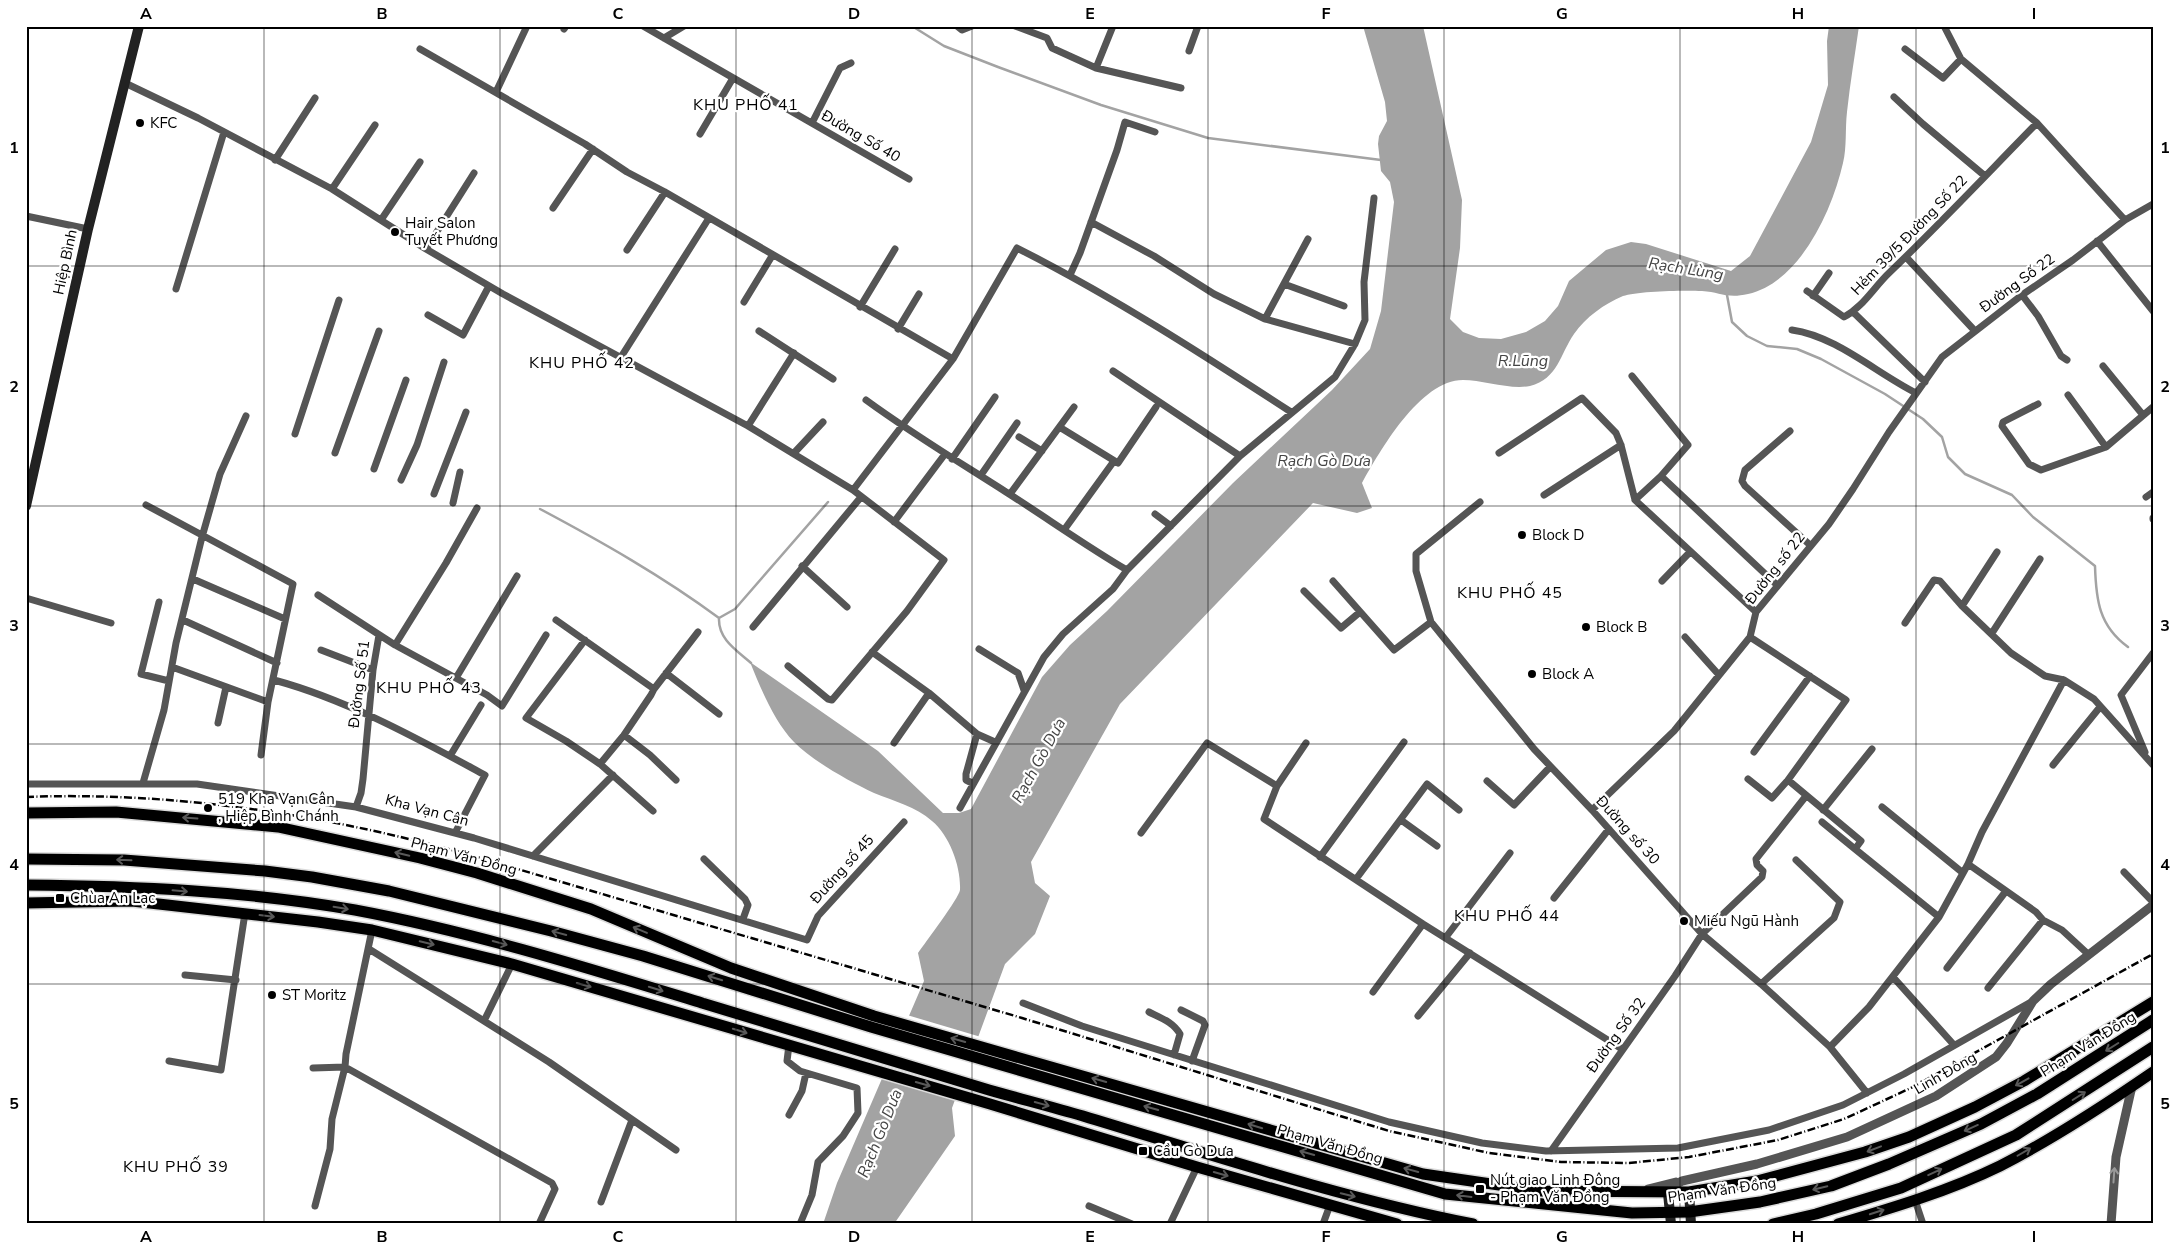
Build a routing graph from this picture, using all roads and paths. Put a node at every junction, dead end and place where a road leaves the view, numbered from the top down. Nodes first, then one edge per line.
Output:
1 (139, 26) edge
2 (527, 26) edge
3 (684, 26) edge
4 (957, 26) edge
5 (972, 26) edge
6 (1015, 26) edge
7 (1113, 26) edge
8 (1198, 26) edge
9 (1944, 26) edge
10 (645, 27) edge
11 (664, 38) junction
12 (420, 49) dead end
13 (1905, 49) dead end
14 (1189, 51) dead end
15 (1962, 59) junction
16 (851, 63) dead end
17 (1096, 68) junction
18 (733, 78) junction
19 (125, 83) junction
20 (1181, 88) dead end
21 (496, 92) junction
22 (1894, 97) dead end
23 (315, 98) dead end
24 (812, 123) junction
25 (2037, 123) junction
26 (375, 125) dead end
27 (224, 132) junction
28 (1155, 132) dead end
29 (700, 134) dead end
30 (592, 149) junction
31 (275, 160) junction
32 (420, 162) dead end
33 (474, 173) dead end
34 (1985, 176) junction
35 (909, 179) dead end
36 (332, 189) junction
37 (665, 192) junction
38 (1374, 198) dead end
39 (2153, 204) edge
40 (553, 208) dead end
41 (26, 216) edge
42 (709, 218) junction
43 (381, 220) junction
44 (2125, 220) junction
45 (1091, 222) junction
46 (88, 229) junction
47 (1308, 239) dead end
48 (2097, 242) junction
49 (426, 249) junction
50 (895, 249) dead end
51 (627, 250) dead end
52 (772, 256) junction
53 (1906, 257) junction
54 (1829, 273) dead end
55 (1070, 275) junction
56 (1284, 284) junction
57 (489, 286) junction
58 (176, 290) dead end
59 (919, 294) dead end
60 (2022, 295) junction
61 (339, 300) dead end
62 (744, 302) dead end
63 (1344, 306) dead end
64 (860, 307) junction
65 (2153, 311) edge
66 (1853, 312) junction
67 (428, 315) dead end
68 (1265, 320) junction
69 (898, 329) junction
70 (1792, 330) dead end
71 (379, 331) dead end
72 (759, 331) dead end
73 (1975, 331) junction
74 (1354, 344) junction
75 (794, 353) junction
76 (621, 357) junction
77 (953, 360) junction
78 (2068, 360) dead end
79 (444, 362) dead end
80 (2103, 366) dead end
81 (1113, 372) dead end
82 (1632, 376) dead end
83 (833, 378) dead end
84 (406, 380) dead end
85 (1925, 382) junction
86 (2068, 395) dead end
87 (1914, 396) junction
88 (995, 397) dead end
89 (866, 400) dead end
90 (2038, 404) dead end
91 (1074, 407) dead end
92 (1156, 407) dead end
93 (2152, 410) edge
94 (466, 412) dead end
95 (1291, 412) junction
96 (2143, 415) junction
97 (246, 416) dead end
98 (823, 422) dead end
99 (1017, 423) dead end
100 (748, 426) junction
101 (902, 427) junction
102 (1061, 428) junction
103 (1790, 431) dead end
104 (295, 434) dead end
105 (1019, 437) dead end
106 (1621, 444) junction
107 (2106, 447) junction
108 (1042, 451) junction
109 (335, 453) dead end
110 (794, 453) junction
111 (1499, 453) dead end
112 (945, 454) junction
113 (1240, 456) junction
114 (952, 458) junction
115 (1114, 461) junction
116 (374, 469) dead end
117 (460, 472) dead end
118 (981, 476) junction
119 (1661, 476) junction
120 (401, 480) dead end
121 (853, 490) junction
122 (2153, 492) edge
123 (434, 494) dead end
124 (1010, 494) junction
125 (1544, 495) dead end
126 (862, 497) junction
127 (2146, 498) dead end
128 (1636, 500) junction
129 (1480, 502) dead end
130 (453, 503) dead end
131 (146, 505) dead end
132 (26, 506) edge
133 (477, 508) dead end
134 (1155, 514) dead end
135 (894, 522) junction
136 (1171, 526) junction
137 (1064, 530) junction
138 (202, 537) junction
139 (1810, 545) junction
140 (1690, 552) junction
141 (1996, 552) dead end
142 (2040, 559) dead end
143 (802, 566) junction
144 (1127, 570) junction
145 (517, 576) dead end
146 (193, 579) junction
147 (1333, 581) dead end
148 (1662, 581) dead end
149 (1777, 585) junction
150 (1304, 590) dead end
151 (318, 595) dead end
152 (26, 598) edge
153 (159, 602) dead end
154 (1962, 606) junction
155 (847, 607) dead end
156 (1360, 612) junction
157 (1756, 612) junction
158 (285, 619) junction
159 (183, 620) junction
160 (556, 620) dead end
161 (1431, 622) junction
162 (111, 623) dead end
163 (1905, 623) dead end
164 (753, 627) dead end
165 (698, 632) dead end
166 (1992, 633) junction
167 (379, 635) junction
168 (546, 635) dead end
169 (1685, 637) dead end
170 (1750, 637) junction
171 (585, 640) junction
172 (395, 645) junction
173 (979, 649) dead end
174 (321, 650) dead end
175 (872, 652) junction
176 (2153, 653) edge
177 (277, 663) junction
178 (788, 666) dead end
179 (172, 667) junction
180 (373, 670) junction
181 (666, 673) junction
182 (1719, 675) junction
183 (1810, 676) junction
184 (456, 678) junction
185 (274, 680) junction
186 (2064, 680) junction
187 (169, 681) junction
188 (226, 687) junction
189 (654, 689) junction
190 (1024, 690) junction
191 (929, 693) junction
192 (268, 702) junction
193 (481, 706) dead end
194 (2100, 707) junction
195 (719, 714) dead end
196 (368, 716) junction
197 (218, 723) dead end
198 (977, 734) junction
199 (624, 735) junction
200 (995, 742) junction
201 (1404, 742) dead end
202 (894, 743) dead end
203 (1306, 743) dead end
204 (1872, 749) dead end
205 (1754, 752) dead end
206 (261, 755) dead end
207 (2146, 755) junction
208 (450, 756) junction
209 (600, 764) junction
210 (2053, 765) dead end
211 (2153, 765) edge
212 (1550, 767) junction
213 (613, 775) junction
214 (1748, 779) dead end
215 (676, 780) dead end
216 (1788, 780) junction
217 (1487, 781) dead end
218 (143, 783) junction
219 (26, 784) edge
220 (972, 784) junction
221 (1277, 786) junction
222 (1806, 796) junction
223 (356, 807) junction
224 (960, 808) dead end
225 (1882, 808) dead end
226 (1459, 810) dead end
227 (1592, 810) junction
228 (1822, 810) junction
229 (653, 811) dead end
230 (26, 812) edge
231 (1401, 820) junction
232 (904, 822) dead end
233 (1822, 822) dead end
234 (1609, 829) junction
235 (455, 833) junction
236 (1141, 833) dead end
237 (1437, 846) dead end
238 (1855, 848) junction
239 (1510, 853) dead end
240 (533, 856) junction
241 (1320, 856) junction
242 (26, 859) edge
243 (704, 859) dead end
244 (1796, 860) dead end
245 (1968, 864) junction
246 (2124, 872) dead end
247 (1963, 873) junction
248 (1356, 879) junction
249 (26, 885) edge
250 (2006, 891) junction
251 (1554, 898) dead end
252 (26, 903) edge
253 (2153, 904) edge
254 (245, 913) junction
255 (1940, 917) junction
256 (743, 919) junction
257 (2042, 920) junction
258 (1423, 924) junction
259 (372, 930) junction
260 (1702, 934) junction
261 (1446, 937) junction
262 (807, 940) joint
263 (369, 949) junction
264 (1470, 953) junction
265 (2089, 955) junction
266 (512, 964) junction
267 (1947, 968) dead end
268 (185, 975) dead end
269 (1893, 977) junction
270 (236, 980) junction
271 (1761, 984) junction
272 (1988, 988) dead end
273 (800, 991) junction
274 (1372, 992) dead end
275 (2033, 1001) junction
276 (2153, 1002) edge
277 (1023, 1003) dead end
278 (1181, 1010) dead end
279 (1150, 1012) dead end
280 (1418, 1016) dead end
281 (846, 1018) junction
282 (2153, 1020) edge
283 (484, 1021) junction
284 (873, 1022) junction
285 (789, 1045) junction
286 (1954, 1045) junction
287 (1830, 1047) junction
288 (2153, 1047) edge
289 (1622, 1049) junction
290 (1174, 1055) junction
291 (1004, 1059) junction
292 (1192, 1060) junction
293 (169, 1061) dead end
294 (345, 1066) junction
295 (313, 1068) dead end
296 (2153, 1072) edge
297 (806, 1074) junction
298 (2132, 1086) junction
299 (1867, 1093) junction
300 (789, 1115) dead end
301 (632, 1120) junction
302 (676, 1150) dead end
303 (1551, 1151) junction
304 (1197, 1167) junction
305 (1698, 1178) junction
306 (1682, 1181) junction
307 (1690, 1192) junction
308 (1632, 1193) junction
309 (1668, 1193) junction
310 (1915, 1200) junction
311 (601, 1202) dead end
312 (1330, 1204) junction
313 (315, 1206) dead end
314 (1089, 1206) dead end
315 (1689, 1212) junction
316 (1429, 1219) edge
317 (1670, 1219) edge
318 (539, 1224) edge
319 (800, 1224) edge
320 (1132, 1224) edge
321 (1170, 1224) edge
322 (1323, 1224) edge
323 (1397, 1224) edge
324 (1473, 1224) edge
325 (1691, 1224) edge
326 (1773, 1224) edge
327 (1838, 1224) edge
328 (1923, 1224) edge
329 (2110, 1224) edge

1 - 19 main road, Hiệp Bình
2 - 21 street
3 - 11 street
4 - 5 street
6 - 17 street
7 - 17 street
8 - 14 street
9 - 15 street
10 - 11 street, Đường Số 40
11 - 18 street, Đường Số 40
12 - 21 street
13 - 15 street
15 - 25 street
16 - 24 street
17 - 20 street
18 - 24 street, Đường Số 40
18 - 29 street
19 - 27 street
19 - 46 main road, Hiệp Bình
21 - 30 street
22 - 34 street, Hẻm 39/5 Đường Số 22
23 - 31 street
24 - 35 street, Đường Số 40
25 - 34 street, Hẻm 39/5 Đường Số 22
25 - 44 street
26 - 36 street
27 - 31 street
27 - 58 street
28 - 45 street
30 - 37 street
30 - 40 street
31 - 36 street
32 - 43 street
33 - 49 street
34 - 53 street, Hẻm 39/5 Đường Số 22
36 - 43 street
37 - 42 street
37 - 51 street
38 - 74 street
39 - 44 street, Đường Số 22
41 - 46 street
42 - 52 street
42 - 76 street
43 - 49 street
44 - 48 street, Đường Số 22
45 - 55 street
45 - 68 street
46 - 132 main road, Hiệp Bình
47 - 56 street
48 - 60 street, Đường Số 22
48 - 65 street
49 - 57 street
50 - 64 street
52 - 62 street
52 - 64 street
53 - 66 street, Hẻm 39/5 Đường Số 22
53 - 73 street
54 - 66 street
55 - 77 street
55 - 95 street
56 - 63 street
56 - 68 street
57 - 67 street
57 - 76 street
59 - 69 street
60 - 73 street, Đường Số 22
60 - 78 street
61 - 104 street
64 - 69 street
66 - 85 street
68 - 74 street
69 - 77 street
70 - 87 street
71 - 109 street
72 - 75 street
73 - 85 street, Đường Số 22
74 - 95 street
75 - 83 street
75 - 100 street
76 - 100 street
77 - 101 street
79 - 120 street
80 - 96 street
81 - 113 street
82 - 119 street
84 - 116 street
85 - 87 street, Đường Số 22
86 - 107 street
87 - 139 street, Đường số 22
88 - 114 street
89 - 101 street
90 - 107 street
91 - 102 street
92 - 115 street
93 - 96 street
94 - 123 street
95 - 113 street
96 - 107 street
97 - 138 street
98 - 110 street
99 - 118 street
100 - 110 street
101 - 112 street
101 - 121 street
102 - 108 street
102 - 115 street
103 - 139 street
105 - 108 street
106 - 111 street
106 - 125 street
106 - 128 street
108 - 124 street
110 - 121 street
112 - 114 street
112 - 135 street
113 - 136 street
114 - 118 street
115 - 137 street
117 - 130 street
118 - 124 street
119 - 128 street
119 - 149 street
121 - 126 street
122 - 127 street
124 - 137 street
126 - 135 street
126 - 143 street
128 - 140 street
129 - 161 street, Đường số 30
131 - 138 street
133 - 172 street
134 - 136 street
135 - 175 street
136 - 144 street
137 - 144 street
138 - 146 street
138 - 158 street
139 - 149 street, Đường số 22
140 - 148 street
140 - 157 street
141 - 154 street
142 - 166 street
143 - 155 street
143 - 164 street
144 - 190 street
145 - 184 street
146 - 158 street
146 - 159 street
147 - 156 street
149 - 157 street, Đường số 22
150 - 156 street
151 - 167 street, Đường Số 51
152 - 162 street
153 - 187 street
154 - 163 street
154 - 166 street
156 - 161 street
157 - 170 street, Đường số 22
158 - 177 street
159 - 177 street
159 - 179 street
160 - 171 street
161 - 212 street, Đường số 30
165 - 181 street
166 - 186 street
167 - 172 street
167 - 180 street, Đường Số 51
168 - 184 street
169 - 182 street
170 - 182 street, Đường số 22
170 - 183 street
171 - 189 street
171 - 209 street
172 - 184 street
173 - 190 street
174 - 180 street
175 - 178 street
175 - 191 street
176 - 207 street
177 - 185 street
179 - 187 street
179 - 188 street
180 - 196 street, Đường Số 51
181 - 189 street
181 - 195 street
182 - 227 street, Đường số 22
183 - 205 street
183 - 216 street
185 - 192 street
185 - 196 street
186 - 194 street
186 - 245 street
187 - 218 street
188 - 192 street
188 - 197 street
189 - 199 street
190 - 200 street
191 - 198 street
191 - 202 street
192 - 206 street
193 - 208 street
194 - 207 street
194 - 210 street
196 - 208 street
196 - 223 street, Đường Số 51
198 - 200 street
198 - 220 street
199 - 209 street
199 - 215 street
200 - 220 street
201 - 241 street
203 - 221 street
204 - 228 street
207 - 211 street
208 - 235 street
209 - 213 street
212 - 217 street
212 - 227 street, Đường số 30
213 - 229 street
213 - 240 street
214 - 216 street
216 - 222 street
218 - 219 street, Kha Vạn Cân
218 - 223 street, Kha Vạn Cân
220 - 224 street
221 - 236 street
221 - 241 street
222 - 228 street
222 - 260 street, Đường Số 32
223 - 235 street, Kha Vạn Cân
225 - 247 street
226 - 231 street
227 - 234 street, Đường số 30
228 - 238 street
273 -> 230 main road, Phạm Văn Đồng
231 - 237 street
231 - 248 street
232 - 262 street, Đường số 45
233 - 238 street
234 - 251 street
234 - 260 street, Đường số 30
235 - 240 street, Kha Vạn Cân
238 - 255 street
239 - 261 street
240 - 256 street, Kha Vạn Cân
241 - 248 street
281 -> 242 main road
243 - 256 street
244 - 271 street
245 - 247 street
245 - 250 street
246 - 253 street
247 - 255 street
248 - 258 street
249 -> 316 main road
250 - 257 street
250 - 267 street
252 - 254 main road
253 - 265 street, Linh Đông
254 -> 259 main road
254 - 270 street
255 - 269 street
256 - 262 street, Kha Vạn Cân
257 - 265 street
257 - 272 street
258 - 261 street
258 - 274 street
259 - 263 street
259 -> 266 main road
260 - 271 street, Đường số 30
260 - 289 street, Đường Số 32
261 - 264 street
263 - 283 street
263 - 294 street
264 - 280 street
264 - 289 street
265 - 275 street, Linh Đông
266 - 283 street
266 -> 285 main road
268 - 270 street
269 - 286 street
269 - 287 street
270 - 293 street
271 - 287 street, Đường số 30
273 - 281 main road
273 - 284 main road, Phạm Văn Đồng
275 - 286 street
275 - 305 street, Linh Đông
276 -> 307 main road, Phạm Văn Đồng
277 - 290 street
278 - 292 street
279 - 290 street
281 - 284 main road
282 -> 315 main road, Phạm Văn Đồng
283 - 301 street
291 -> 284 main road
285 - 297 street
285 -> 304 main road
286 - 299 street
287 - 299 street, Đường số 30
326 -> 288 main road
289 - 303 street, Đường Số 32
290 - 292 street
308 -> 291 main road, Phạm Văn Đồng
317 -> 291 main road, Phạm Văn Đồng
292 - 303 street
294 - 295 street
294 - 313 street
294 - 318 street
296 - 298 main road
297 - 300 street
297 - 319 street
310 -> 298 main road
329 -> 298 street
299 - 303 street
301 - 302 street
301 - 311 street
304 -> 312 main road
304 - 321 street
305 - 306 street, Linh Đông
305 - 307 street
306 - 308 street
306 - 309 street, Linh Đông
307 - 309 main road, Phạm Văn Đồng
307 - 315 main road
308 - 309 main road, Phạm Văn Đồng
309 - 317 main road
327 -> 310 main road
310 - 328 street
312 - 322 street
312 - 323 main road
314 - 320 street
315 - 317 main road, Phạm Văn Đồng
315 - 325 main road
316 - 324 main road

